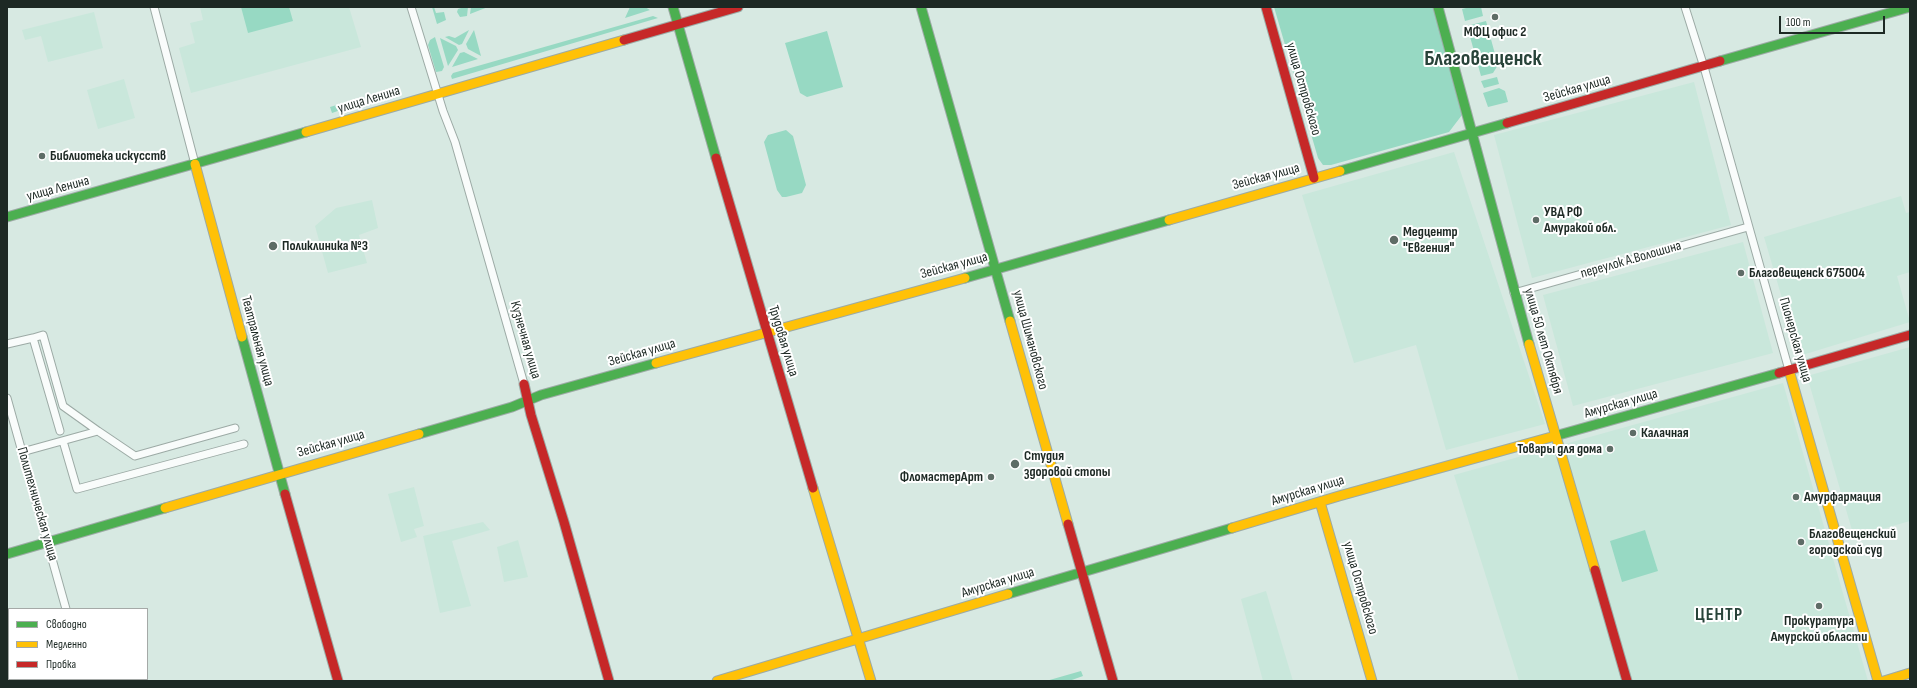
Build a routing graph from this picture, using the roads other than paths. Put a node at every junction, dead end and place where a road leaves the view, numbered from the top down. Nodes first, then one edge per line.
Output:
1 (154, 7) edge
2 (411, 7) edge
3 (673, 7) edge
4 (738, 7) edge
5 (921, 7) edge
6 (1266, 7) edge
7 (1438, 7) edge
8 (1685, 7) edge
9 (1910, 7) edge
10 (678, 24) junction
11 (1704, 67) junction
12 (438, 93) junction
13 (1472, 134) junction
14 (195, 164) junction
15 (1314, 178) junction
16 (7, 217) edge
17 (1748, 228) junction
18 (997, 269) junction
19 (1514, 292) junction
20 (766, 332) junction
21 (1910, 335) edge
22 (33, 338) junction
23 (7, 344) edge
24 (1789, 370) junction
25 (524, 384) joint
26 (7, 398) edge
27 (528, 400) junction
28 (235, 428) dead end
29 (60, 431) dead end
30 (98, 431) junction
31 (1555, 437) junction
32 (63, 441) junction
33 (244, 444) dead end
34 (22, 452) junction
35 (279, 474) junction
36 (1320, 502) junction
37 (48, 542) junction
38 (7, 554) edge
39 (1081, 573) junction
40 (66, 608) edge
41 (859, 640) junction
42 (1910, 673) edge
43 (338, 681) edge
44 (609, 681) edge
45 (717, 681) edge
46 (871, 681) edge
47 (1113, 681) edge
48 (1372, 681) edge
49 (1627, 681) edge
50 (1878, 681) edge
51 (1884, 681) edge

1 - 14 street, Театральная улица
2 - 12 street, Кузнечная улица
3 - 10 street, Трудовая улица
4 - 10 street, улица Ленина
5 - 18 street, улица Шимановского
6 - 15 street, улица Островского
7 - 13 street, улица 50 лет Октября
8 - 11 street, Пионерская улица
9 - 11 street, Зейская улица
10 - 12 street, улица Ленина
10 - 20 street, Трудовая улица
11 - 13 street, Зейская улица
11 - 17 street, Пионерская улица
12 - 14 street, улица Ленина
12 - 25 street, Кузнечная улица
13 - 15 street, Зейская улица
13 - 19 street, улица 50 лет Октября
14 - 16 street, улица Ленина
14 - 35 street, Театральная улица
15 - 18 street, Зейская улица
17 - 19 street, переулок А.Волошина
17 - 24 street, Пионерская улица
18 - 20 street, Зейская улица
18 - 39 street, улица Шимановского
19 - 31 street, улица 50 лет Октября
20 - 27 street, Зейская улица
20 - 41 street, Трудовая улица
21 - 24 street, Амурская улица
22 - 23 street
22 - 29 street
22 - 30 street
24 - 31 street, Амурская улица
24 - 50 street, Пионерская улица
25 - 27 street, Кузнечная улица
26 - 34 street, Политехническая улица
27 - 35 street, Зейская улица
27 - 44 street, Кузнечная улица
28 - 30 street
30 - 32 street
31 - 36 street, Амурская улица
31 - 49 street, улица 50 лет Октября
32 - 33 street
32 - 34 street
34 - 37 street, Политехническая улица
35 - 37 street, Зейская улица
35 - 43 street, Театральная улица
36 - 39 street, Амурская улица
36 - 48 street, улица Островского
37 - 38 street, Зейская улица
37 - 40 street, Политехническая улица
39 - 41 street, Амурская улица
39 - 47 street, улица Шимановского
41 - 45 street, Амурская улица
41 - 46 street, Трудовая улица
42 - 51 street

